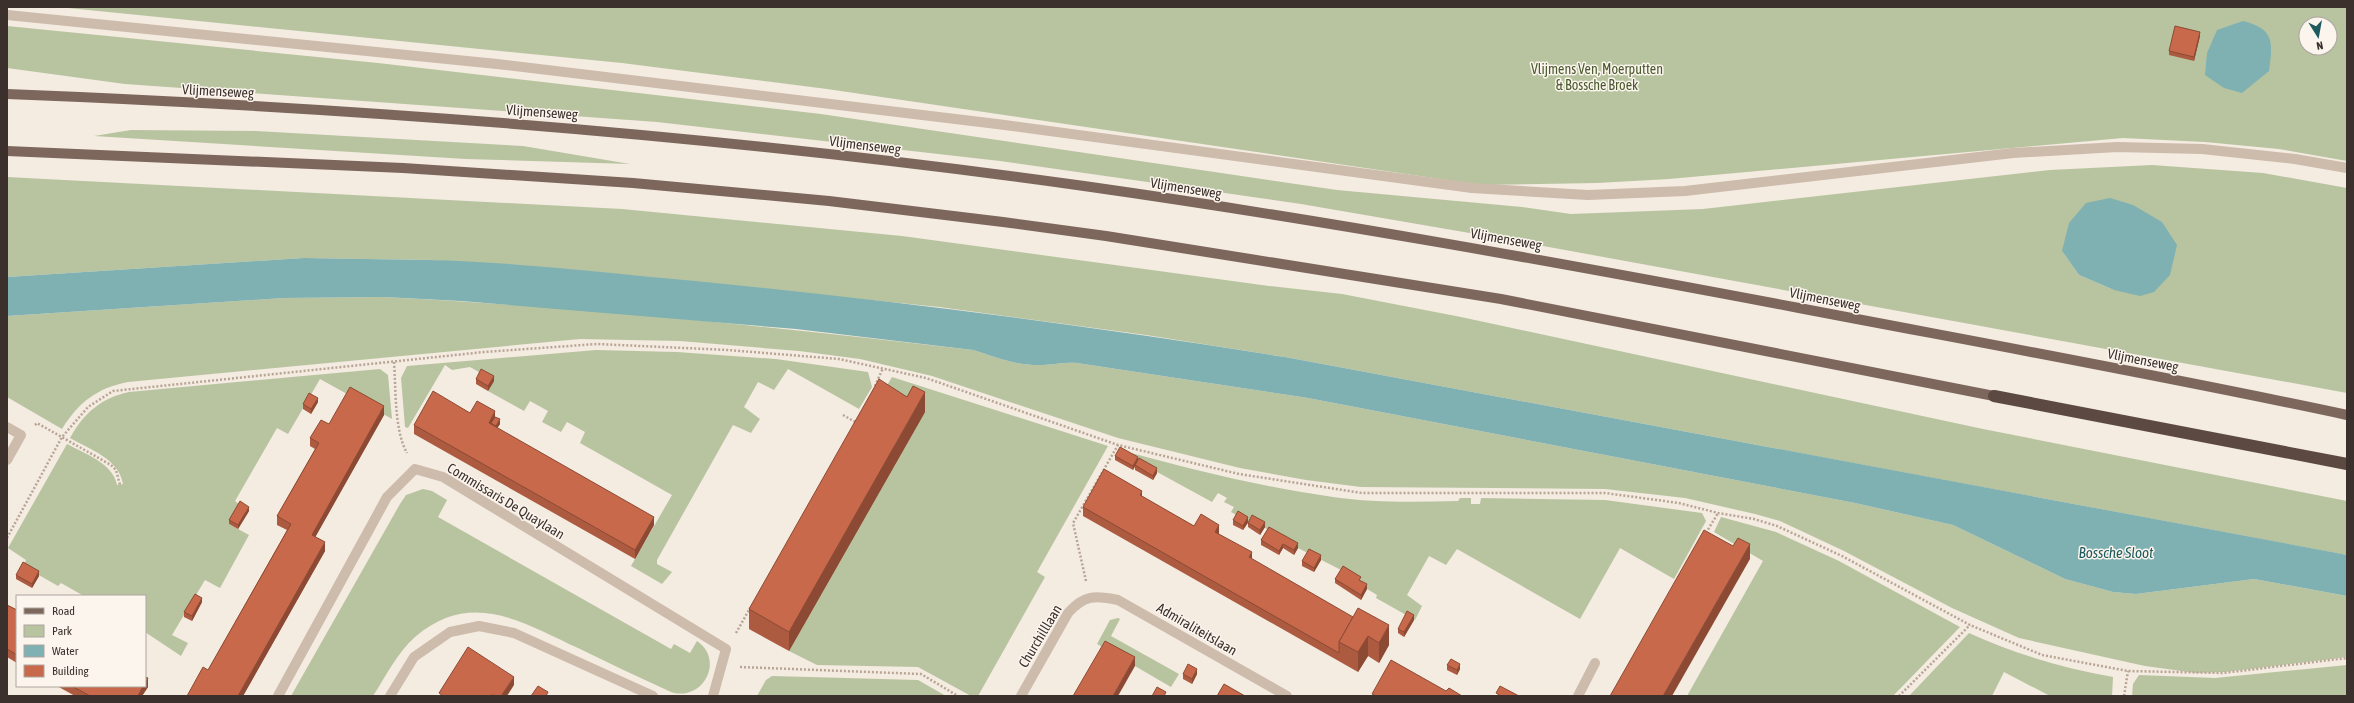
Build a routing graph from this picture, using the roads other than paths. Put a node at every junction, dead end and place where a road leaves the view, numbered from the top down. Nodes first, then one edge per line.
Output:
1 (7, 16) edge
2 (7, 94) edge
3 (7, 151) edge
4 (2347, 168) edge
5 (1994, 396) joint
6 (2347, 415) edge
7 (7, 427) edge
8 (7, 460) edge
9 (2347, 464) edge
10 (1090, 597) joint
11 (1595, 663) dead end
12 (278, 696) edge
13 (390, 696) edge
14 (653, 696) edge
15 (713, 696) edge
16 (1021, 696) edge
17 (1287, 696) edge
18 (1578, 696) edge

1 - 4 street
2 - 6 main road, Vlijmenseweg
3 - 5 main road
5 - 9 highway
7 - 8 street
10 - 16 street, Churchilllaan
10 - 17 street, Admiraliteitslaan
11 - 18 street
12 - 15 street, Commissaris De Quaylaan
13 - 14 street

